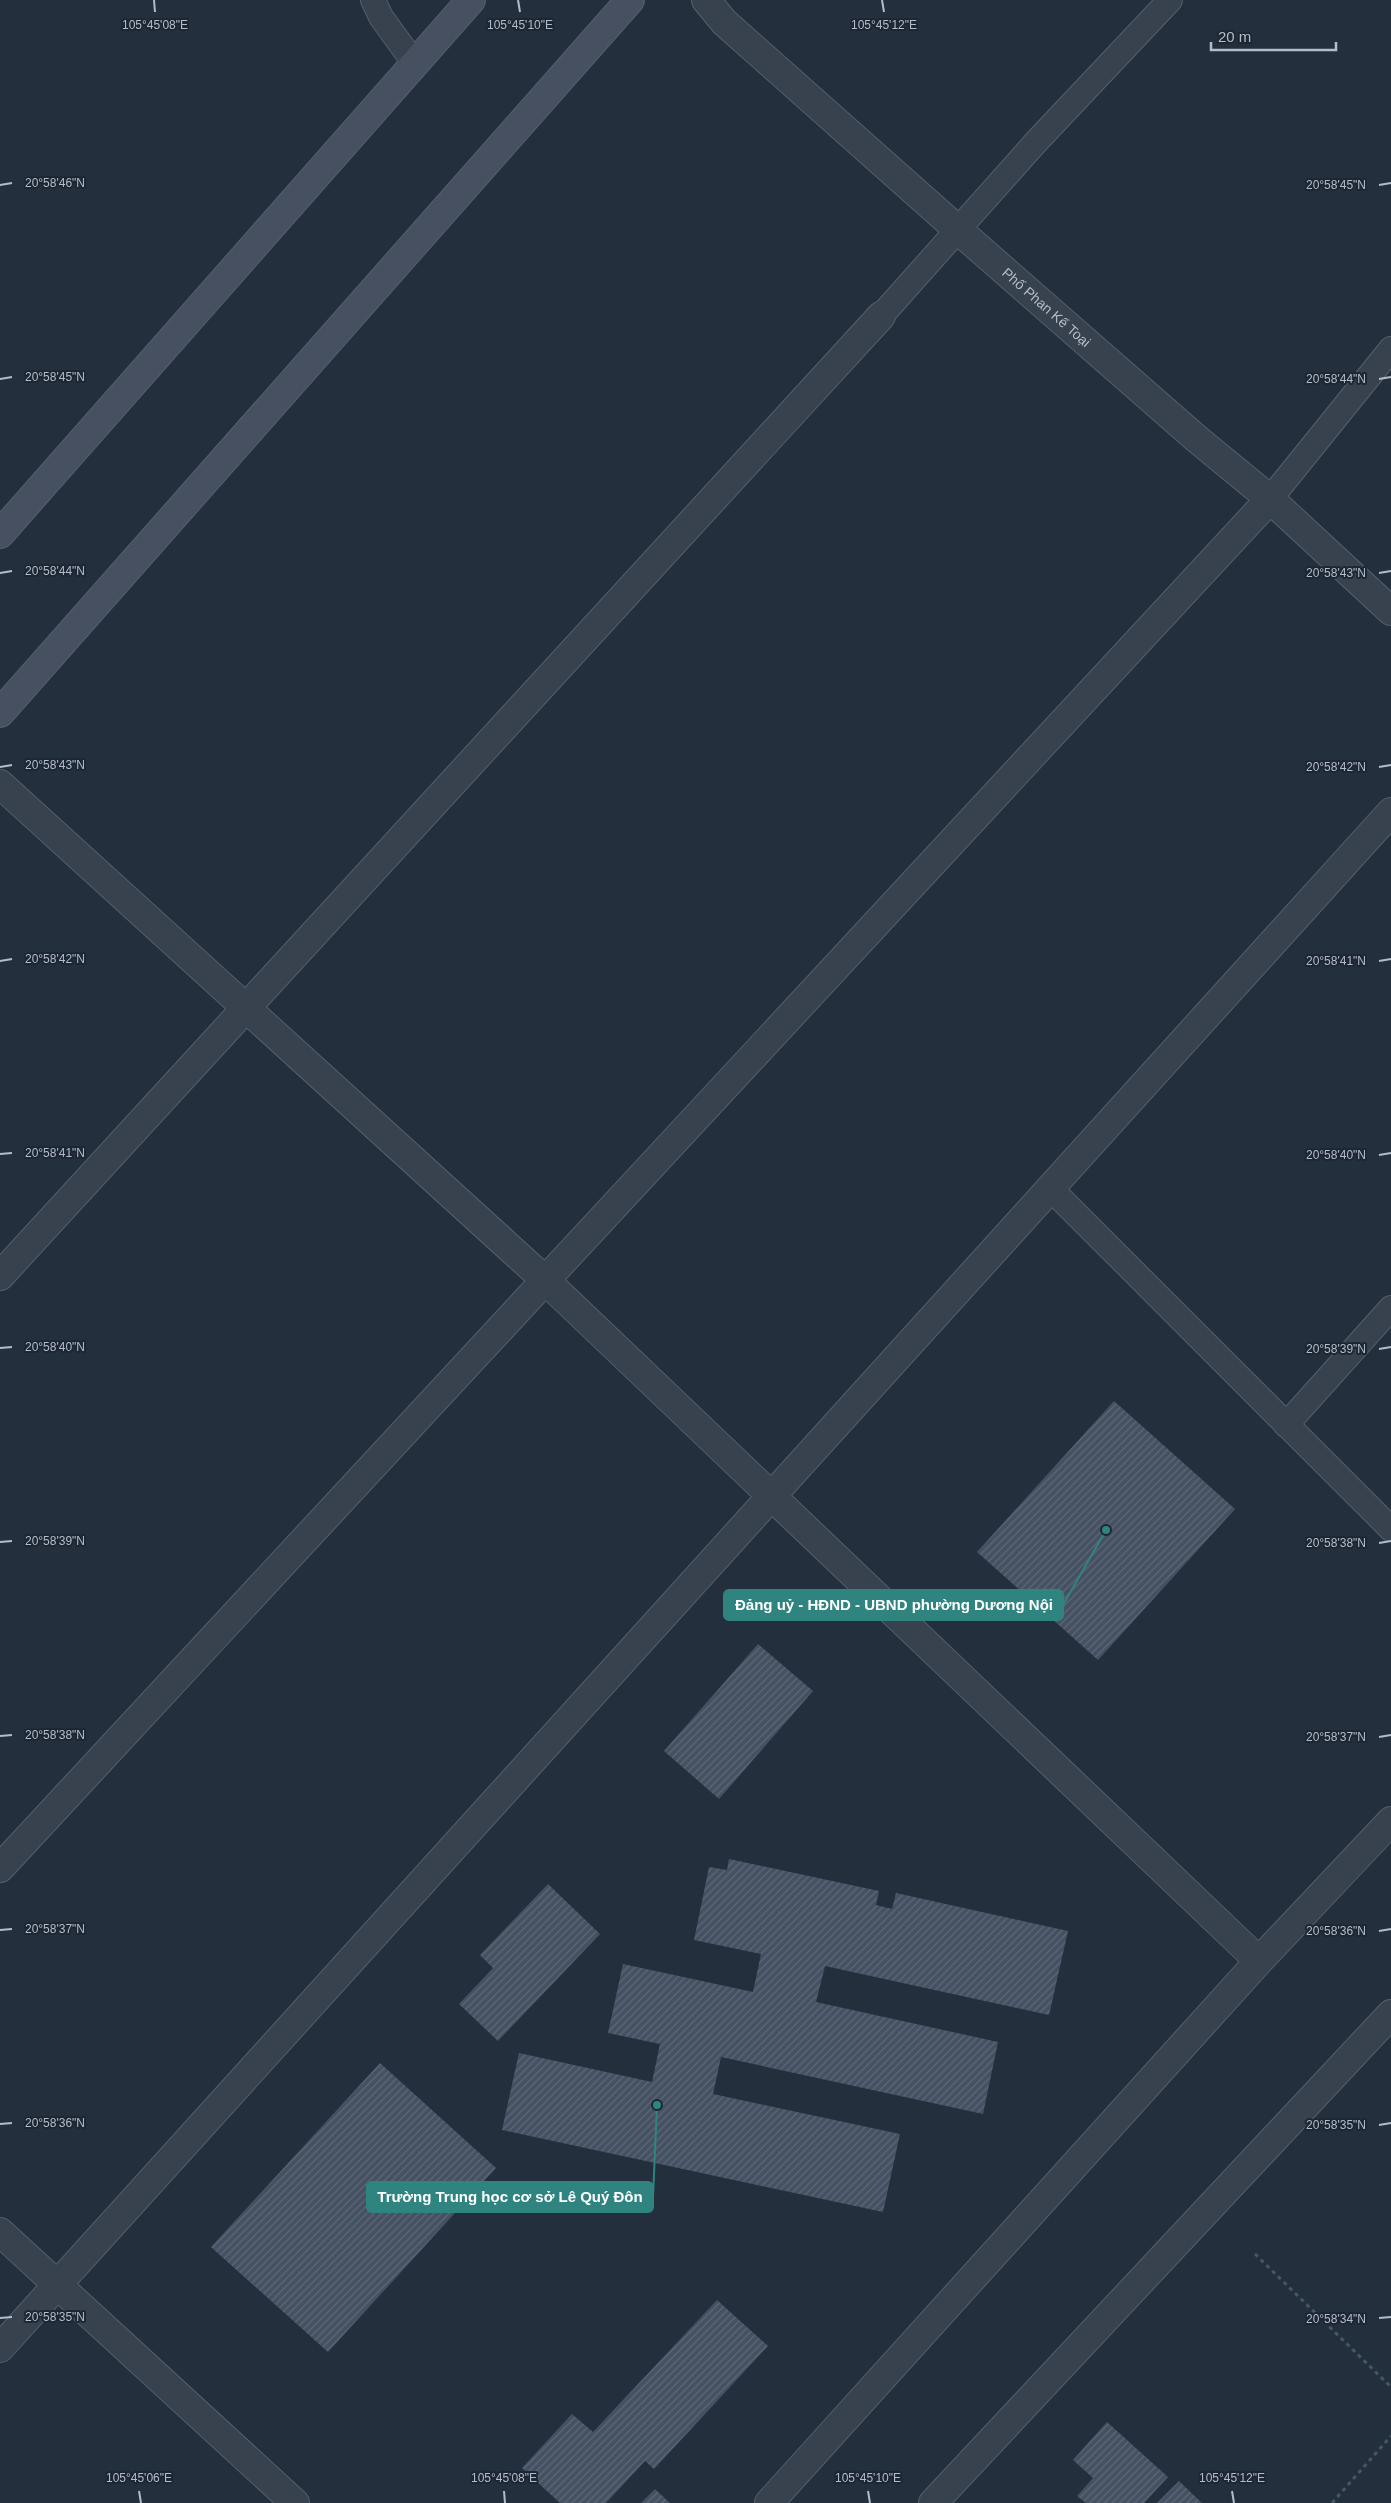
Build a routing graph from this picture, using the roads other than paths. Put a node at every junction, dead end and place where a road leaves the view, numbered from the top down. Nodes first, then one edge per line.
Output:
1 (373, 0) edge
2 (471, 0) edge
3 (630, 0) edge
4 (706, 0) edge
5 (1170, 0) edge
6 (415, 64) junction
7 (957, 229) junction
8 (881, 316) joint
9 (1391, 349) edge
10 (1270, 500) junction
11 (0, 534) edge
12 (1391, 611) edge
13 (0, 713) edge
14 (0, 784) edge
15 (1391, 812) edge
16 (245, 1007) junction
17 (1051, 1189) junction
18 (0, 1276) edge
19 (545, 1280) junction
20 (1391, 1308) edge
21 (1286, 1424) junction
22 (772, 1497) junction
23 (1391, 1529) edge
24 (1391, 1821) edge
25 (0, 1868) edge
26 (1259, 1961) junction
27 (1391, 2014) edge
28 (0, 2232) edge
29 (58, 2286) junction
30 (0, 2348) edge
31 (295, 2503) edge
32 (769, 2503) edge
33 (933, 2503) edge

1 - 6 lane
2 - 6 main road
3 - 13 main road
4 - 7 street, Phố Phan Kế Toại
5 - 7 lane
6 - 11 main road
7 - 8 lane
7 - 10 street, Phố Phan Kế Toại
8 - 16 street
9 - 10 lane
10 - 12 street, Phố Phan Kế Toại
10 - 19 street
14 - 16 street
15 - 17 street
16 - 18 street
16 - 19 street
17 - 21 lane
17 - 22 street
19 - 22 street
19 - 25 street
20 - 21 lane
21 - 23 lane
22 - 26 street
22 - 29 street
24 - 26 street
26 - 32 street
27 - 33 street
28 - 29 street
29 - 30 street
29 - 31 street

